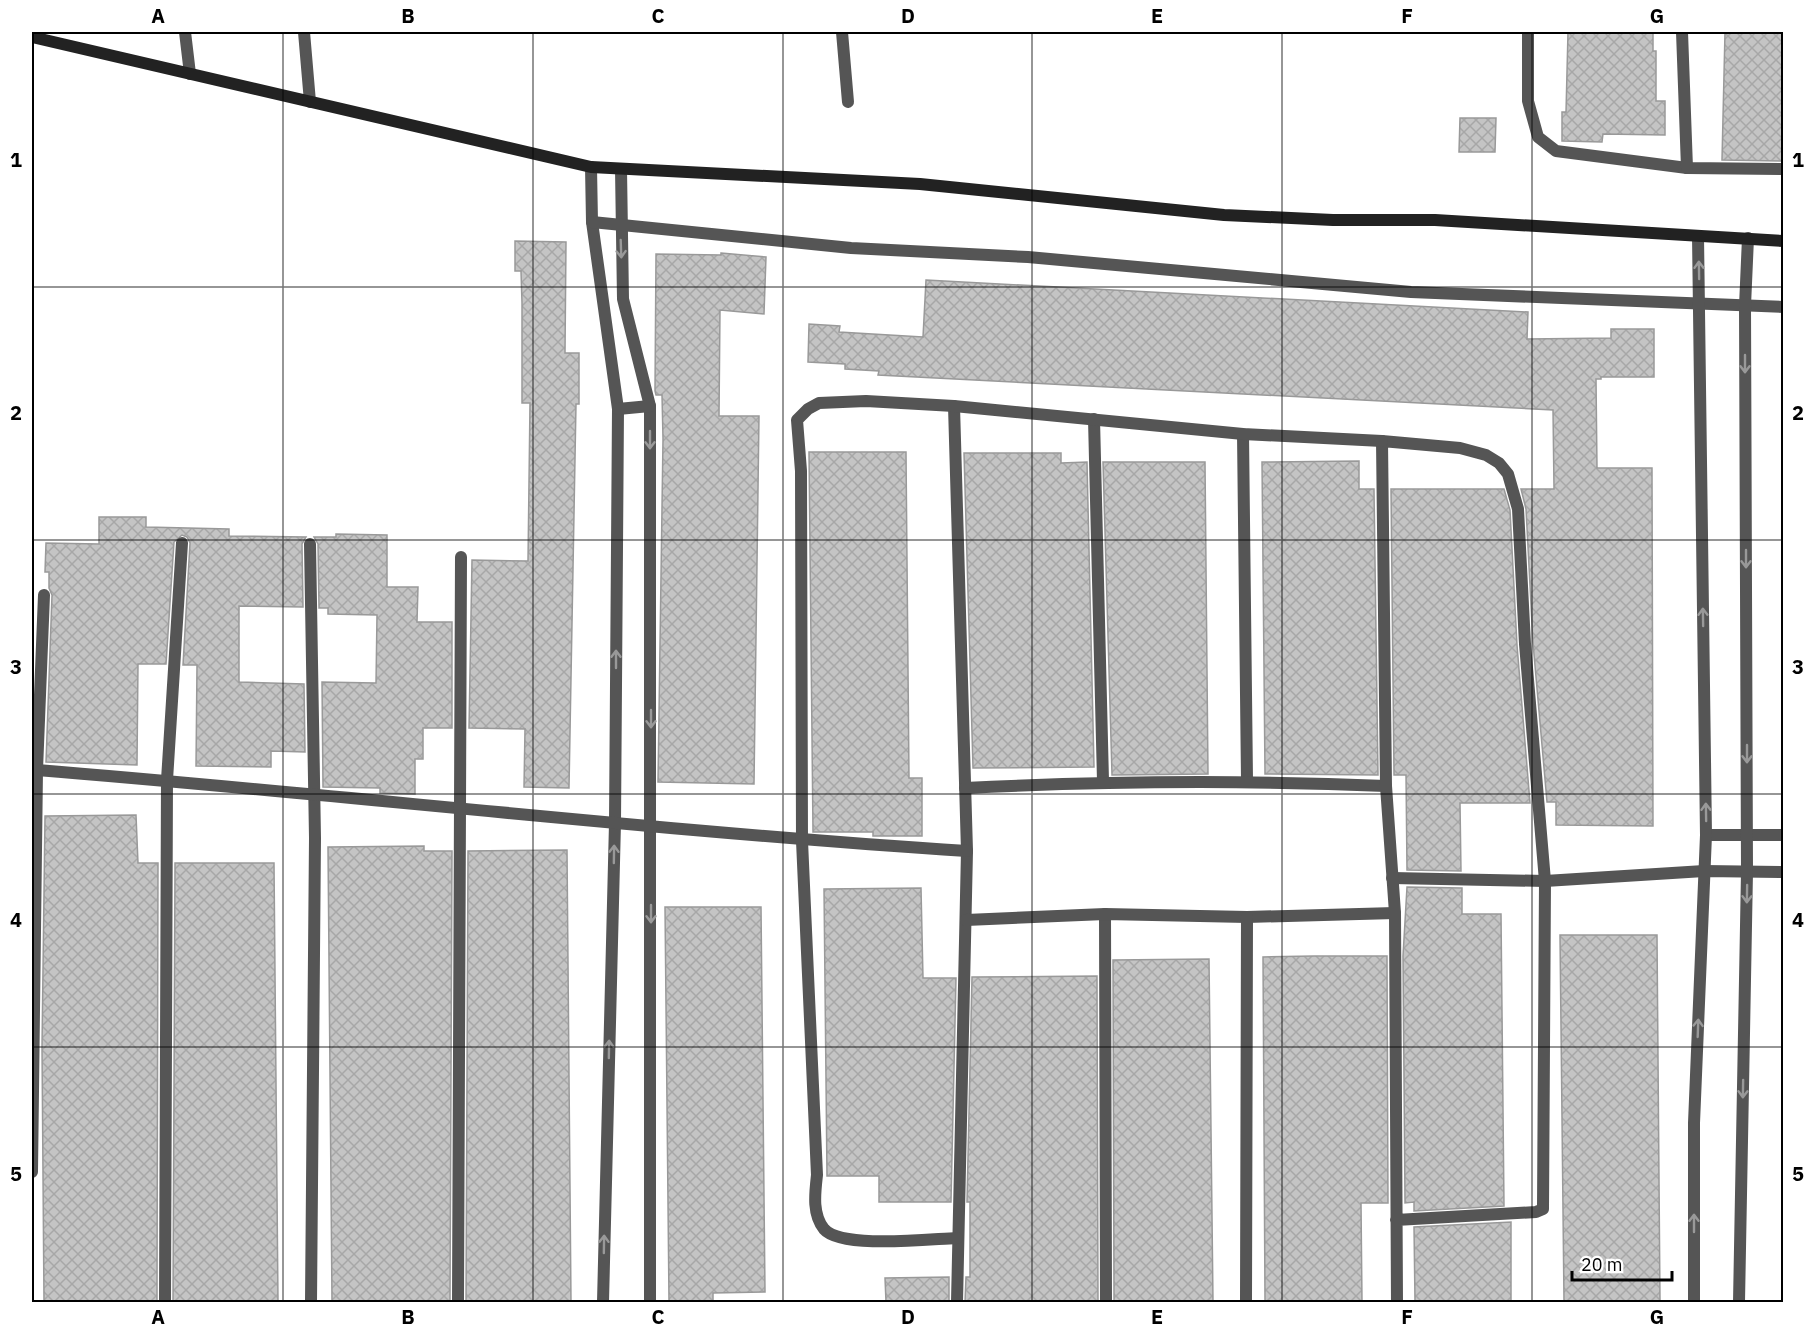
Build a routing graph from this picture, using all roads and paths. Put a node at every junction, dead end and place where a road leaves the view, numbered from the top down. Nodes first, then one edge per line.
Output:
1 (185, 32) edge
2 (304, 32) edge
3 (842, 32) edge
4 (1528, 32) edge
5 (1682, 32) edge
6 (32, 37) edge
7 (190, 74) junction
8 (310, 102) junction
9 (848, 102) dead end
10 (591, 167) junction
11 (1687, 168) junction
12 (621, 169) junction
13 (1784, 169) edge
14 (592, 222) junction
15 (620, 224) junction
16 (1698, 236) junction
17 (1748, 238) junction
18 (1784, 241) edge
19 (1699, 305) junction
20 (1745, 306) junction
21 (1784, 307) edge
22 (650, 406) junction
23 (954, 406) junction
24 (618, 409) junction
25 (1094, 420) junction
26 (1244, 434) junction
27 (1382, 441) junction
28 (182, 543) dead end
29 (310, 544) dead end
30 (461, 557) dead end
31 (44, 595) dead end
32 (37, 770) junction
33 (167, 780) junction
34 (1247, 780) junction
35 (1103, 781) junction
36 (1386, 786) junction
37 (965, 788) junction
38 (315, 796) junction
39 (461, 807) junction
40 (615, 823) junction
41 (652, 827) junction
42 (1706, 835) junction
43 (1784, 835) edge
44 (1747, 836) junction
45 (802, 841) junction
46 (967, 851) junction
47 (1704, 871) junction
48 (1747, 872) junction
49 (1784, 872) edge
50 (1392, 878) junction
51 (1545, 881) junction
52 (1395, 913) junction
53 (1105, 914) junction
54 (1247, 917) junction
55 (966, 920) junction
56 (33, 1034) edge
57 (32, 1172) edge
58 (1396, 1220) junction
59 (957, 1238) junction
60 (165, 1302) edge
61 (311, 1302) edge
62 (458, 1302) edge
63 (603, 1302) edge
64 (650, 1302) edge
65 (957, 1302) edge
66 (1106, 1302) edge
67 (1246, 1302) edge
68 (1397, 1302) edge
69 (1694, 1302) edge
70 (1739, 1302) edge

1 - 7 street
2 - 8 street
3 - 9 street
4 - 11 street
5 - 11 street
6 - 7 street
7 - 8 street
8 - 10 street
10 - 12 street
10 - 14 street
11 - 13 street
12 - 15 street
12 - 16 street
14 - 15 street
14 - 24 street
15 - 19 street
15 -> 22 street
16 - 17 street
19 -> 16 street
17 - 18 street
17 - 20 street
19 - 20 street
42 -> 19 street
20 - 21 street
20 -> 44 street
22 - 24 street
22 -> 41 street
23 - 25 street
23 - 37 street
23 - 45 street
40 -> 24 street
25 - 26 street
25 - 35 street
26 - 27 street
26 - 34 street
27 - 36 street
27 - 51 street
28 - 33 street
29 - 38 street
30 - 39 street
31 - 32 street
32 - 33 street
32 - 56 street
33 - 38 street
33 - 60 street
34 - 35 street
34 - 36 street
35 - 37 street
36 - 50 street
37 - 46 street
38 - 39 street
38 - 61 street
39 - 40 street
39 - 62 street
40 - 41 street
63 -> 40 street
41 - 45 street
41 -> 64 street
42 - 44 street
42 - 47 street
43 - 44 street
44 - 48 street
45 - 46 street
45 - 59 street
46 - 55 street
47 - 48 street
47 - 51 street
69 -> 47 street
48 - 49 street
48 -> 70 street
50 - 51 street
50 - 52 street
51 - 58 street
52 - 54 street
52 - 58 street
53 - 54 street
53 - 55 street
53 - 66 street
54 - 67 street
55 - 59 street
56 - 57 street
58 - 68 street
59 - 65 street

